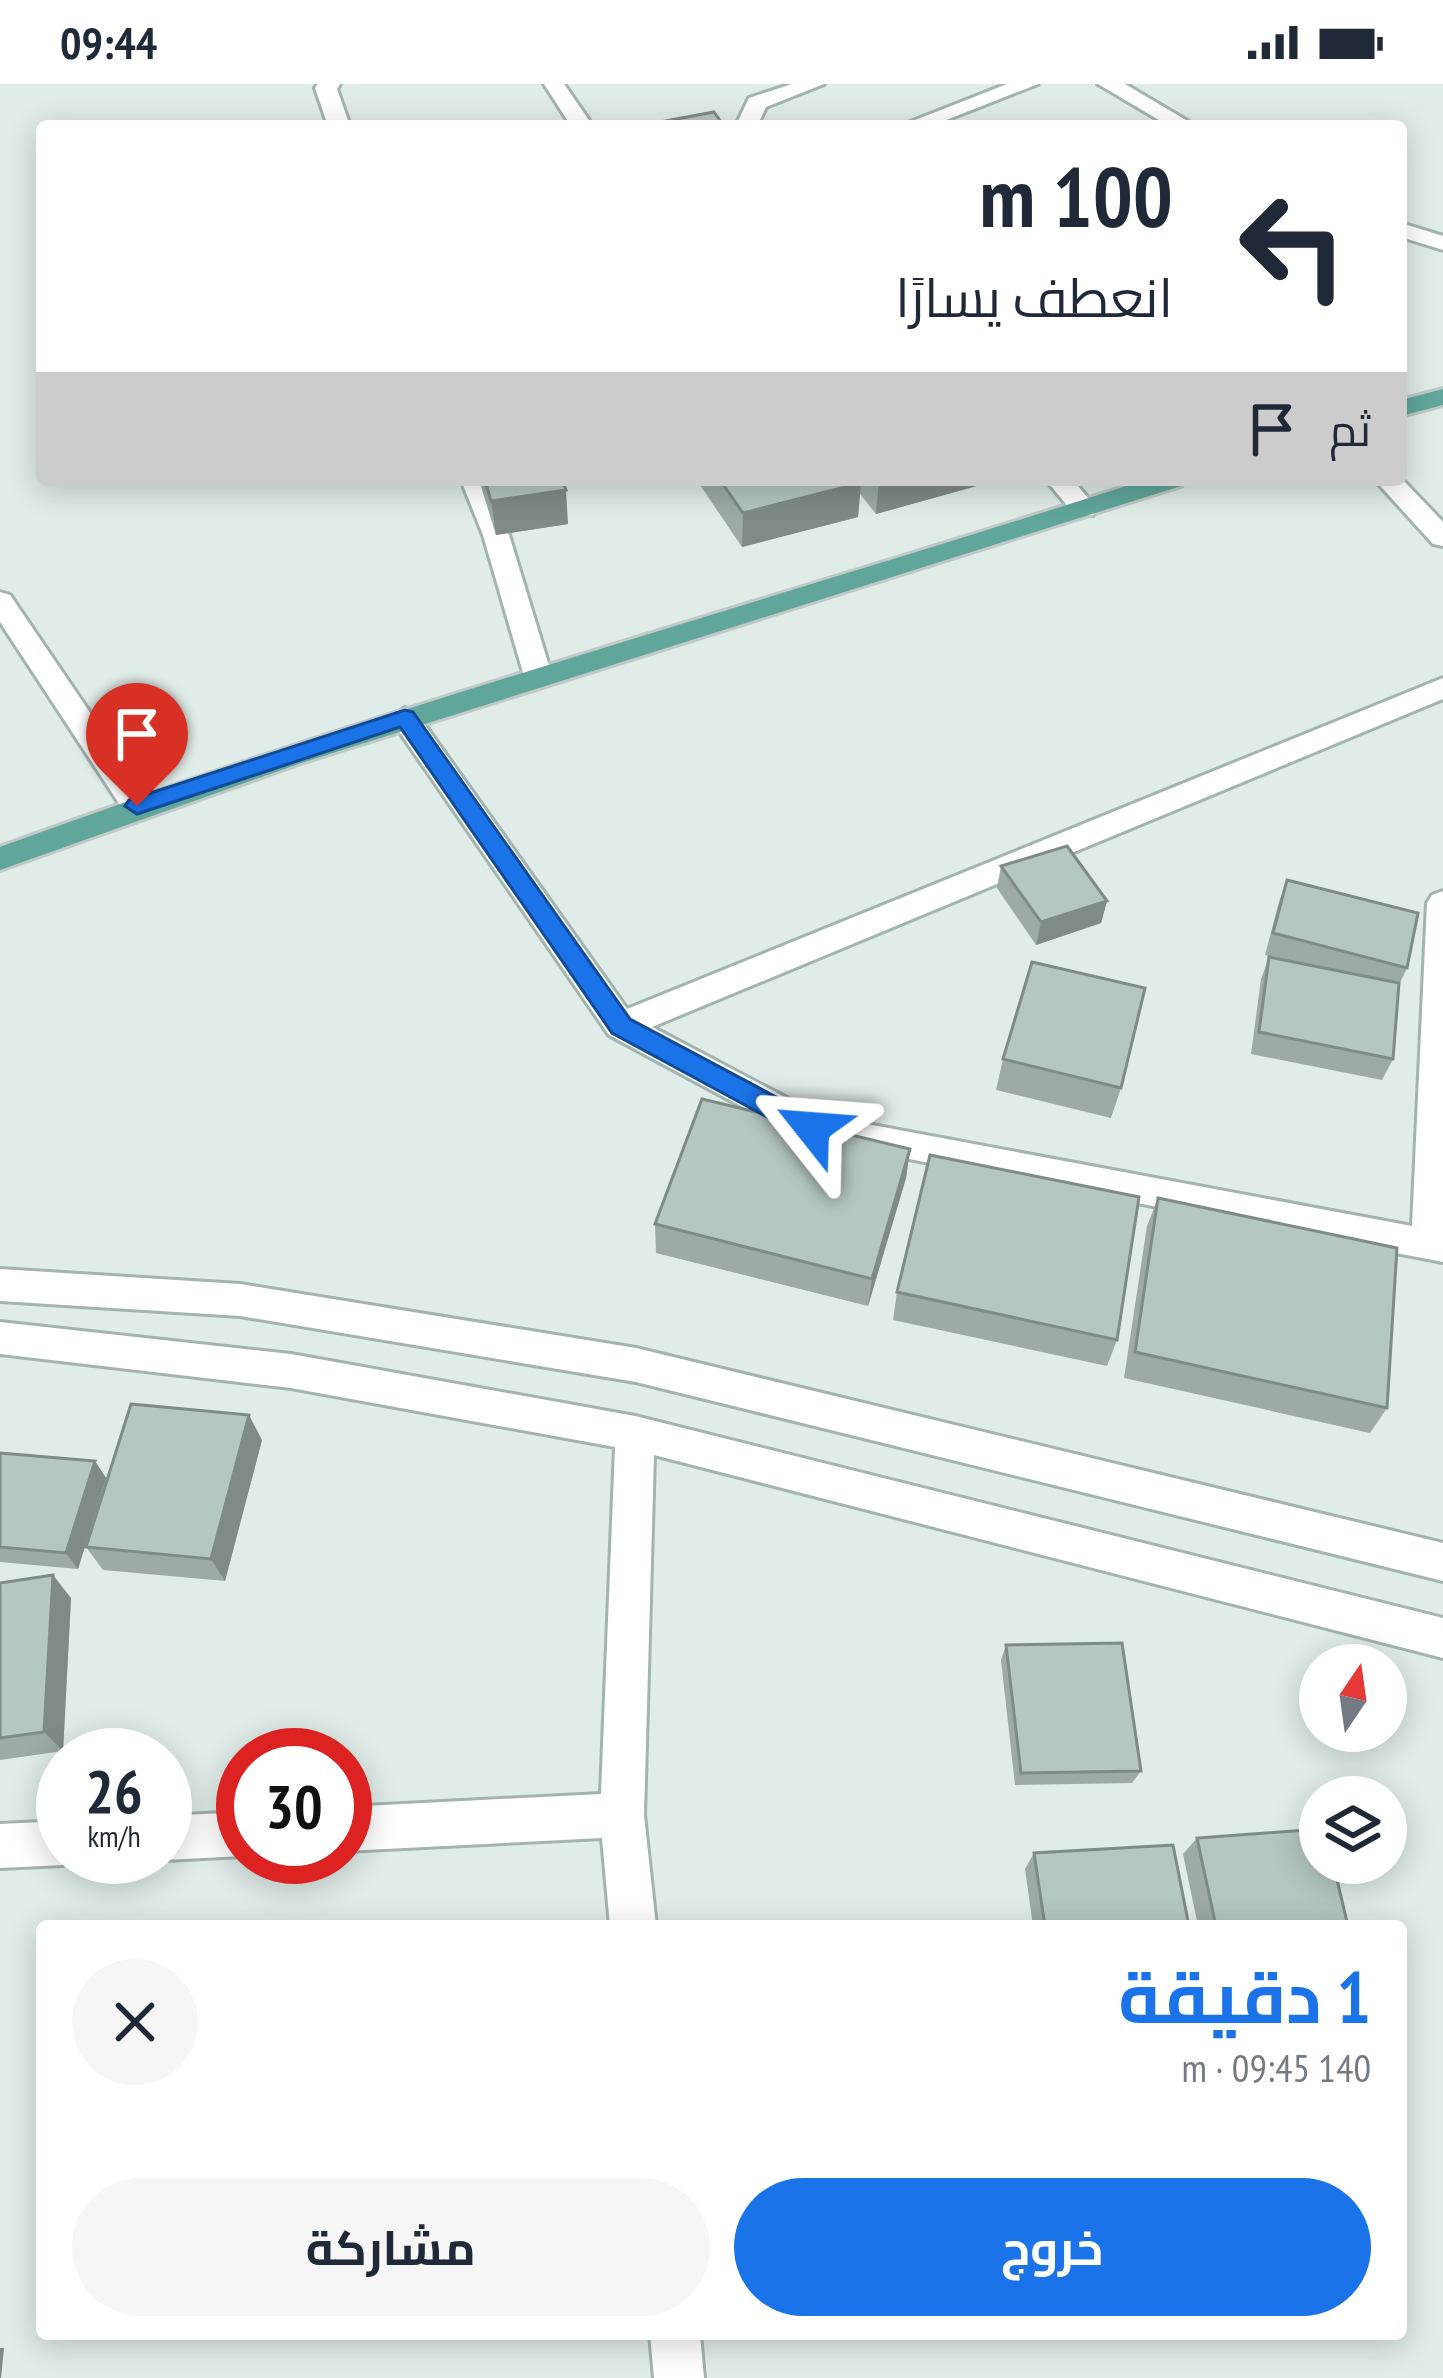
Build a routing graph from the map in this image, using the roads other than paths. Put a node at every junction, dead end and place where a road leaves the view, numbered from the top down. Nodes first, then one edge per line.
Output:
1 (330, 84) edge
2 (554, 84) edge
3 (1028, 84) edge
4 (1109, 84) edge
5 (808, 85) edge
6 (338, 120) edge
7 (578, 120) edge
8 (749, 120) edge
9 (928, 120) edge
10 (1174, 120) edge
11 (1407, 232) edge
12 (1443, 243) edge
13 (1443, 397) edge
14 (1407, 406) edge
15 (476, 486) edge
16 (1063, 486) edge
17 (1154, 486) edge
18 (1394, 486) edge
19 (1084, 509) junction
20 (1443, 538) edge
21 (0, 602) edge
22 (538, 676) junction
23 (1443, 688) edge
24 (405, 718) junction
25 (137, 806) junction
26 (0, 859) edge
27 (1443, 903) edge
28 (621, 1026) junction
29 (1436, 1245) edge
30 (0, 1285) edge
31 (0, 1338) edge
32 (635, 1433) junction
33 (1443, 1562) edge
34 (1443, 1638) edge
35 (622, 1815) junction
36 (372, 1828) edge
37 (36, 1844) edge
38 (0, 1846) edge
39 (632, 1920) edge
40 (676, 2340) edge
41 (680, 2378) edge

1 - 6 street
2 - 7 street
3 - 9 street
4 - 10 street
5 - 8 street
11 - 12 street
13 - 14 main road
15 - 22 street
16 - 19 street
17 - 19 main road
18 - 20 street
19 - 22 main road
21 - 25 street
22 - 24 main road
23 - 28 street
24 - 25 main road
24 - 28 street
25 - 26 main road
27 - 29 street
28 - 29 street
30 - 33 street
31 - 32 street
32 - 34 street
32 - 35 street
35 - 36 street
35 - 39 street
37 - 38 street
40 - 41 street

